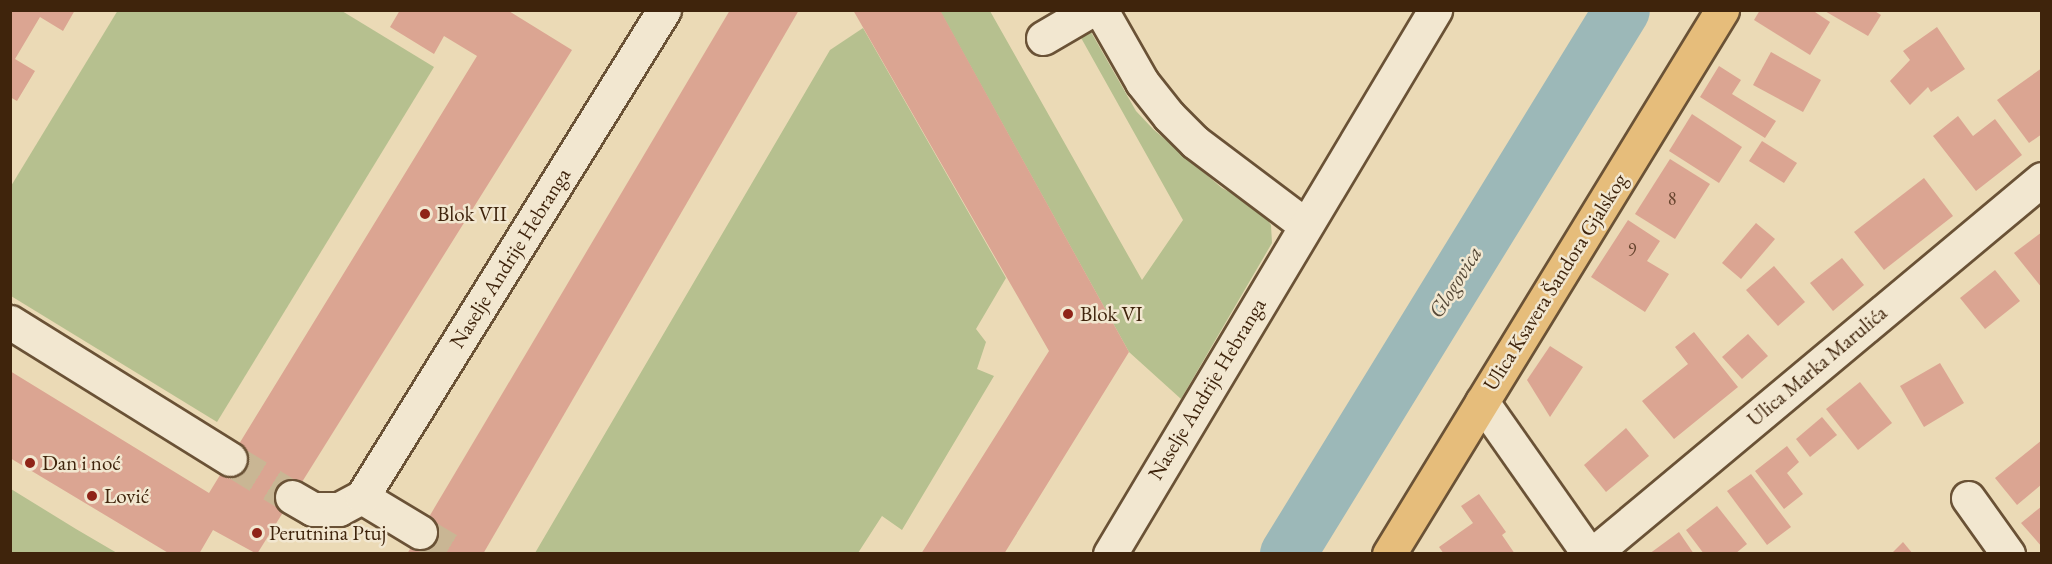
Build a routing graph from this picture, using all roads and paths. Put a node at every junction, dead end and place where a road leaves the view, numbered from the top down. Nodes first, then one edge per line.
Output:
1 (1091, 10) edge
2 (1101, 10) edge
3 (1435, 10) edge
4 (1722, 10) edge
5 (654, 14) edge
6 (1043, 38) dead end
7 (2042, 179) edge
8 (1305, 225) junction
9 (10, 322) edge
10 (1482, 402) junction
11 (230, 459) tunnel mouth
12 (292, 497) tunnel mouth
13 (362, 497) junction
14 (1968, 498) dead end
15 (420, 532) tunnel mouth
16 (1110, 554) edge
17 (1389, 554) edge
18 (1591, 554) edge
19 (2008, 554) edge

1 - 6 street
2 - 8 street
3 - 8 street, Naselje Andrije Hebranga
4 - 10 main road, Ulica Ksavera Šandora Gjalskog
5 - 13 street, Naselje Andrije Hebranga
7 - 18 street, Ulica Marka Marulića
8 - 16 street, Naselje Andrije Hebranga
9 - 11 street
10 - 17 main road, Ulica Ksavera Šandora Gjalskog
10 - 18 street
12 - 13 street
13 - 15 street
14 - 19 street

